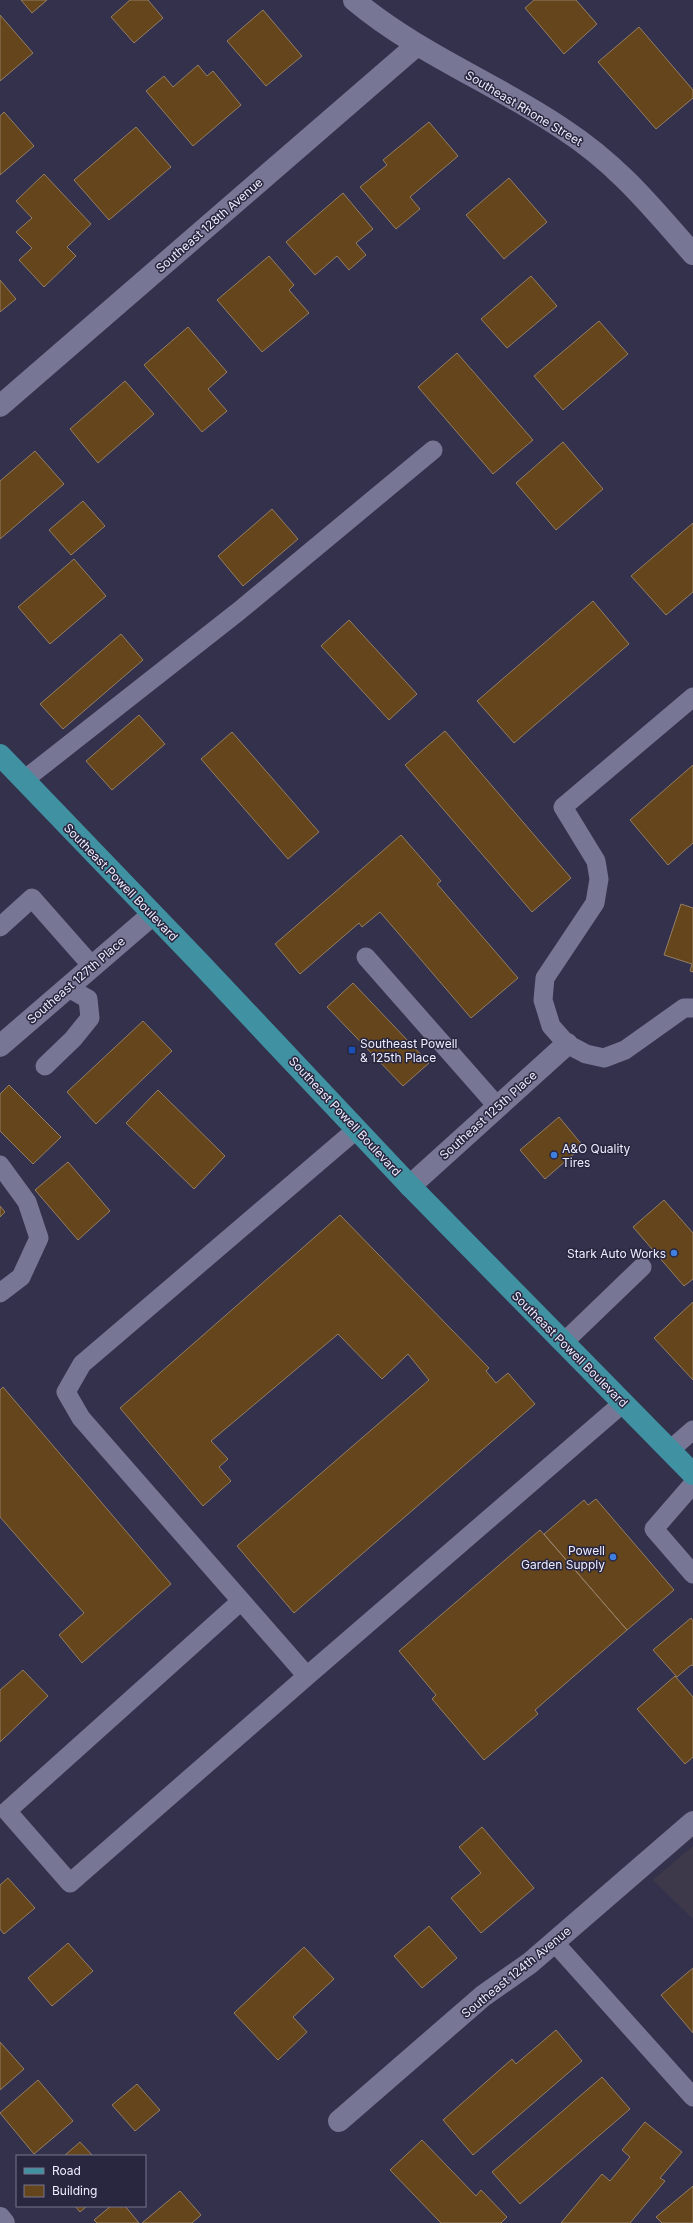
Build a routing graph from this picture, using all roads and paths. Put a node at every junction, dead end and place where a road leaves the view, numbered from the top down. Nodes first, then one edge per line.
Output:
1 (354, 0) edge
2 (417, 45) junction
3 (693, 254) edge
4 (0, 406) edge
5 (432, 450) dead end
6 (693, 697) edge
7 (0, 755) edge
8 (24, 780) junction
9 (152, 914) junction
10 (0, 926) edge
11 (366, 957) dead end
12 (92, 966) junction
13 (67, 987) junction
14 (693, 1008) edge
15 (567, 1044) junction
16 (0, 1046) edge
17 (46, 1066) dead end
18 (498, 1107) junction
19 (357, 1129) junction
20 (0, 1165) edge
21 (410, 1186) junction
22 (642, 1267) dead end
23 (0, 1293) edge
24 (563, 1343) junction
25 (623, 1403) junction
26 (693, 1430) edge
27 (669, 1451) junction
28 (693, 1474) edge
29 (693, 1484) edge
30 (693, 1574) edge
31 (241, 1601) junction
32 (307, 1676) junction
33 (690, 1831) edge
34 (554, 1942) junction
35 (693, 2097) edge
36 (339, 2121) dead end
37 (0, 2218) edge
38 (4, 2223) edge

1 - 2 street, Southeast Rhone Street
2 - 3 street, Southeast Rhone Street
2 - 4 street, Southeast 128th Avenue
5 - 8 lane
6 - 15 lane
7 - 8 main road, Southeast Powell Boulevard
8 - 9 main road, Southeast Powell Boulevard
9 - 12 street, Southeast 127th Place
9 - 19 main road, Southeast Powell Boulevard
10 - 12 lane
11 - 18 lane
12 - 13 street, Southeast 127th Place
13 - 16 street, Southeast 127th Place
13 - 17 lane
14 - 15 lane
15 - 18 street, Southeast 125th Place
18 - 21 street, Southeast 125th Place
19 - 21 main road, Southeast Powell Boulevard
19 - 31 lane
20 - 23 lane
21 - 24 main road, Southeast Powell Boulevard
22 - 24 lane
24 - 25 main road, Southeast Powell Boulevard
25 - 27 main road, Southeast Powell Boulevard
25 - 32 lane
26 - 27 lane
27 - 28 main road, Southeast Powell Boulevard
29 - 30 lane
31 - 32 lane
31 - 32 lane
33 - 34 street, Southeast 124th Avenue
34 - 35 lane
34 - 36 street, Southeast 124th Avenue
37 - 38 street

